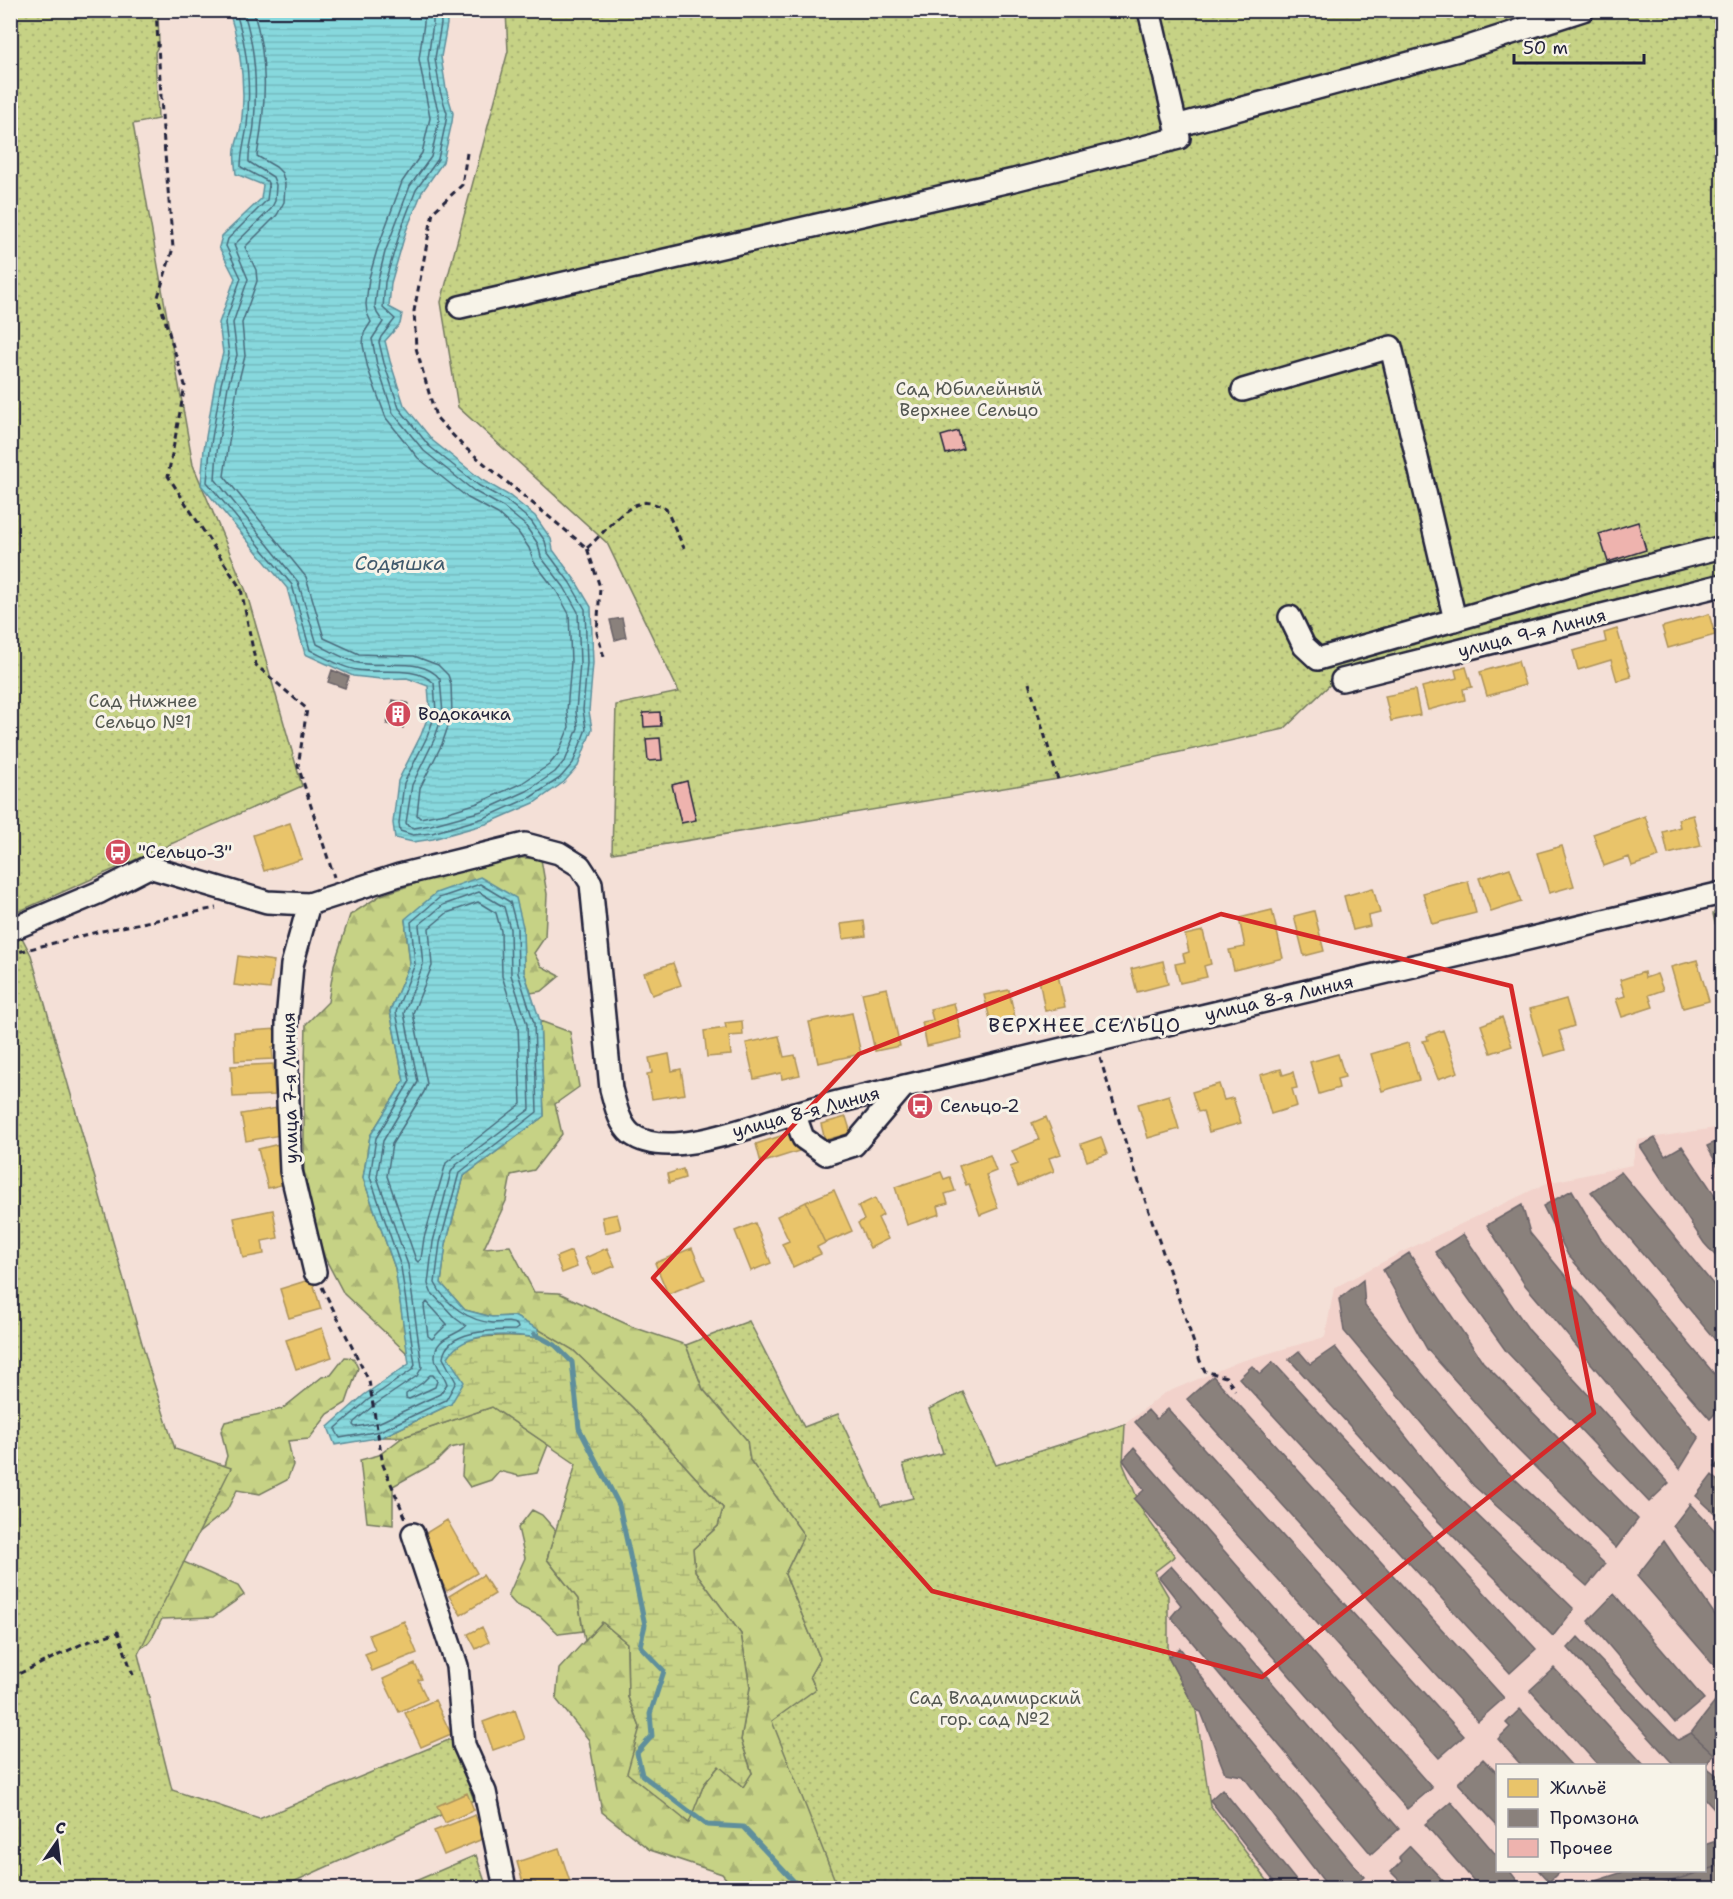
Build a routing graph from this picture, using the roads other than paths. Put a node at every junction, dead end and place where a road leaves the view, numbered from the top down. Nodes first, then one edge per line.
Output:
1 (1149, 10) edge
2 (1583, 10) edge
3 (1176, 126) junction
4 (460, 307) dead end
5 (1243, 390) dead end
6 (1722, 547) edge
7 (1722, 585) edge
8 (1290, 617) dead end
9 (1455, 620) junction
10 (1341, 680) dead end
11 (1722, 893) edge
12 (309, 904) junction
13 (10, 930) edge
14 (904, 1086) junction
15 (794, 1113) junction
16 (315, 1272) road end
17 (412, 1534) road end
18 (505, 1888) edge

1 - 3 street
2 - 3 street
3 - 4 street
5 - 9 street
6 - 9 street
7 - 10 street, улица 9-я Линия
8 - 9 street
11 - 14 street, улица 8-я Линия
12 - 13 street
12 - 15 street, улица 8-я Линия
12 - 16 street, улица 7-я Линия
14 - 15 street, улица 8-я Линия
14 - 15 street
17 - 18 street

